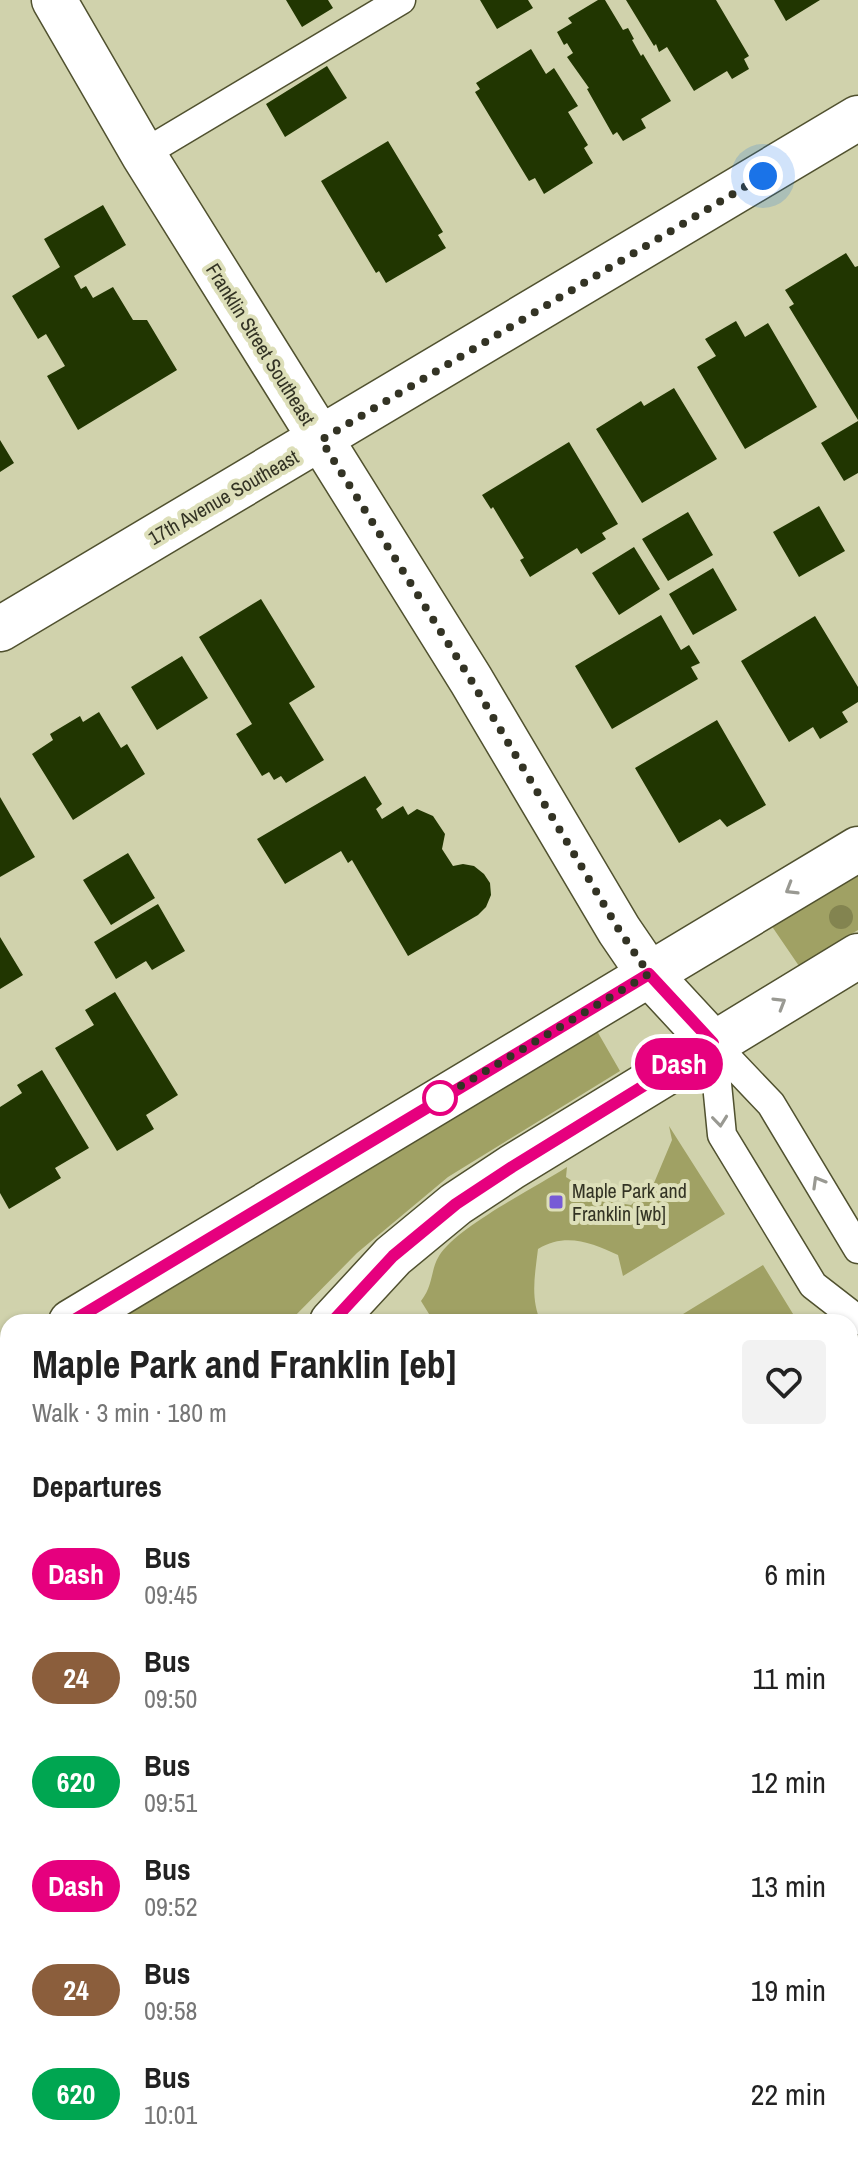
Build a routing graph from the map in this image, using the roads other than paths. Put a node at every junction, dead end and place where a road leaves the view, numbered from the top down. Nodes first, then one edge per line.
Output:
1 (54, 0) edge
2 (401, 0) edge
3 (858, 118) edge
4 (143, 154) junction
5 (321, 440) junction
6 (0, 629) edge
7 (858, 849) edge
8 (858, 956) edge
9 (649, 974) junction
10 (713, 1043) junction
11 (858, 1249) edge
12 (84, 1314) edge
13 (339, 1314) edge
14 (850, 1314) edge

1 - 4 street, Franklin Street Southeast
2 - 4 lane
3 - 5 street, 17th Avenue Southeast
4 - 5 street, Franklin Street Southeast
5 - 6 street, 17th Avenue Southeast
5 - 9 street, Franklin Street Southeast
7 -> 9 street
10 -> 8 street
9 - 10 street, Franklin Street Southeast
9 - 12 street
11 -> 10 lane
10 - 13 street
10 -> 14 lane

